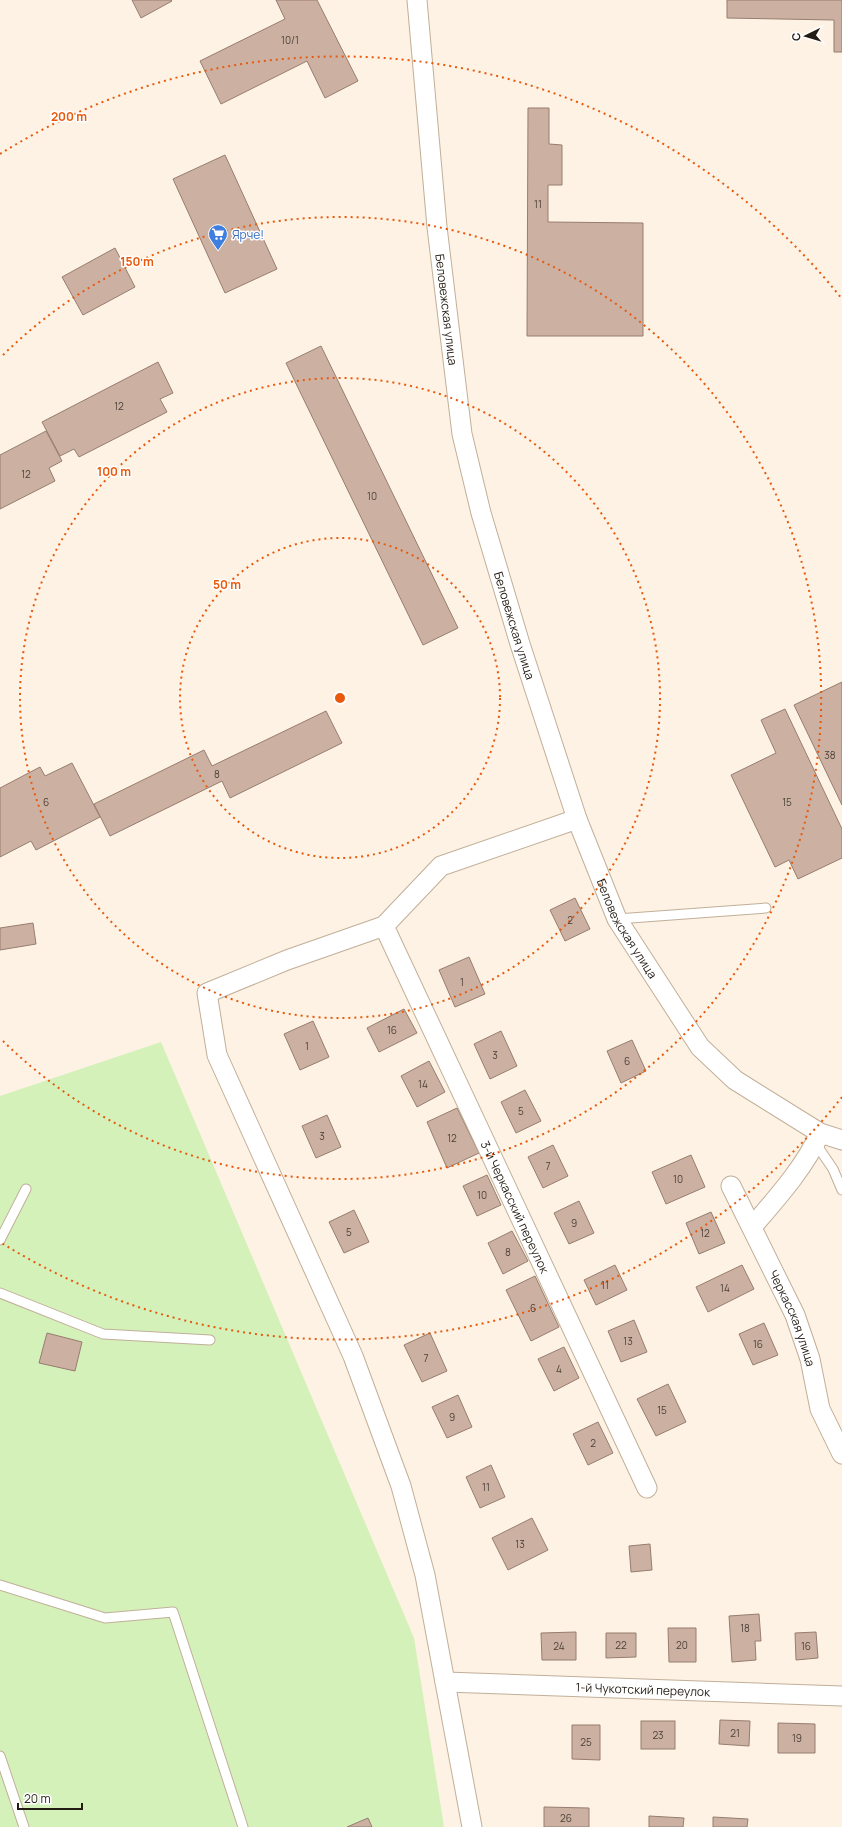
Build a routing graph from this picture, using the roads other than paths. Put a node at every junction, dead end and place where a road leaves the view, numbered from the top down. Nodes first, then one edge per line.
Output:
1 (417, 0) edge
2 (577, 819) junction
3 (766, 908) dead end
4 (617, 919) junction
5 (384, 926) junction
6 (818, 1139) junction
7 (842, 1140) edge
8 (731, 1186) dead end
9 (26, 1189) dead end
10 (842, 1190) edge
11 (752, 1227) junction
12 (0, 1240) edge
13 (0, 1293) edge
14 (210, 1340) dead end
15 (842, 1454) edge
16 (646, 1488) dead end
17 (0, 1585) edge
18 (445, 1682) junction
19 (842, 1696) edge
20 (0, 1756) edge
21 (24, 1827) edge
22 (243, 1827) edge
23 (472, 1827) edge

1 - 2 street, Беловежская улица
2 - 4 street, Беловежская улица
2 - 5 street
3 - 4 lane
4 - 6 street, Беловежская улица
5 - 16 street, 3-й Черкасский переулок
5 - 18 street
6 - 7 street, Беловежская улица
6 - 10 lane
6 - 11 street
8 - 11 street, Черкасская улица
9 - 12 lane
11 - 15 street, Черкасская улица
13 - 14 lane
17 - 22 lane
18 - 19 street, 1-й Чукотский переулок
18 - 23 street
20 - 21 lane

